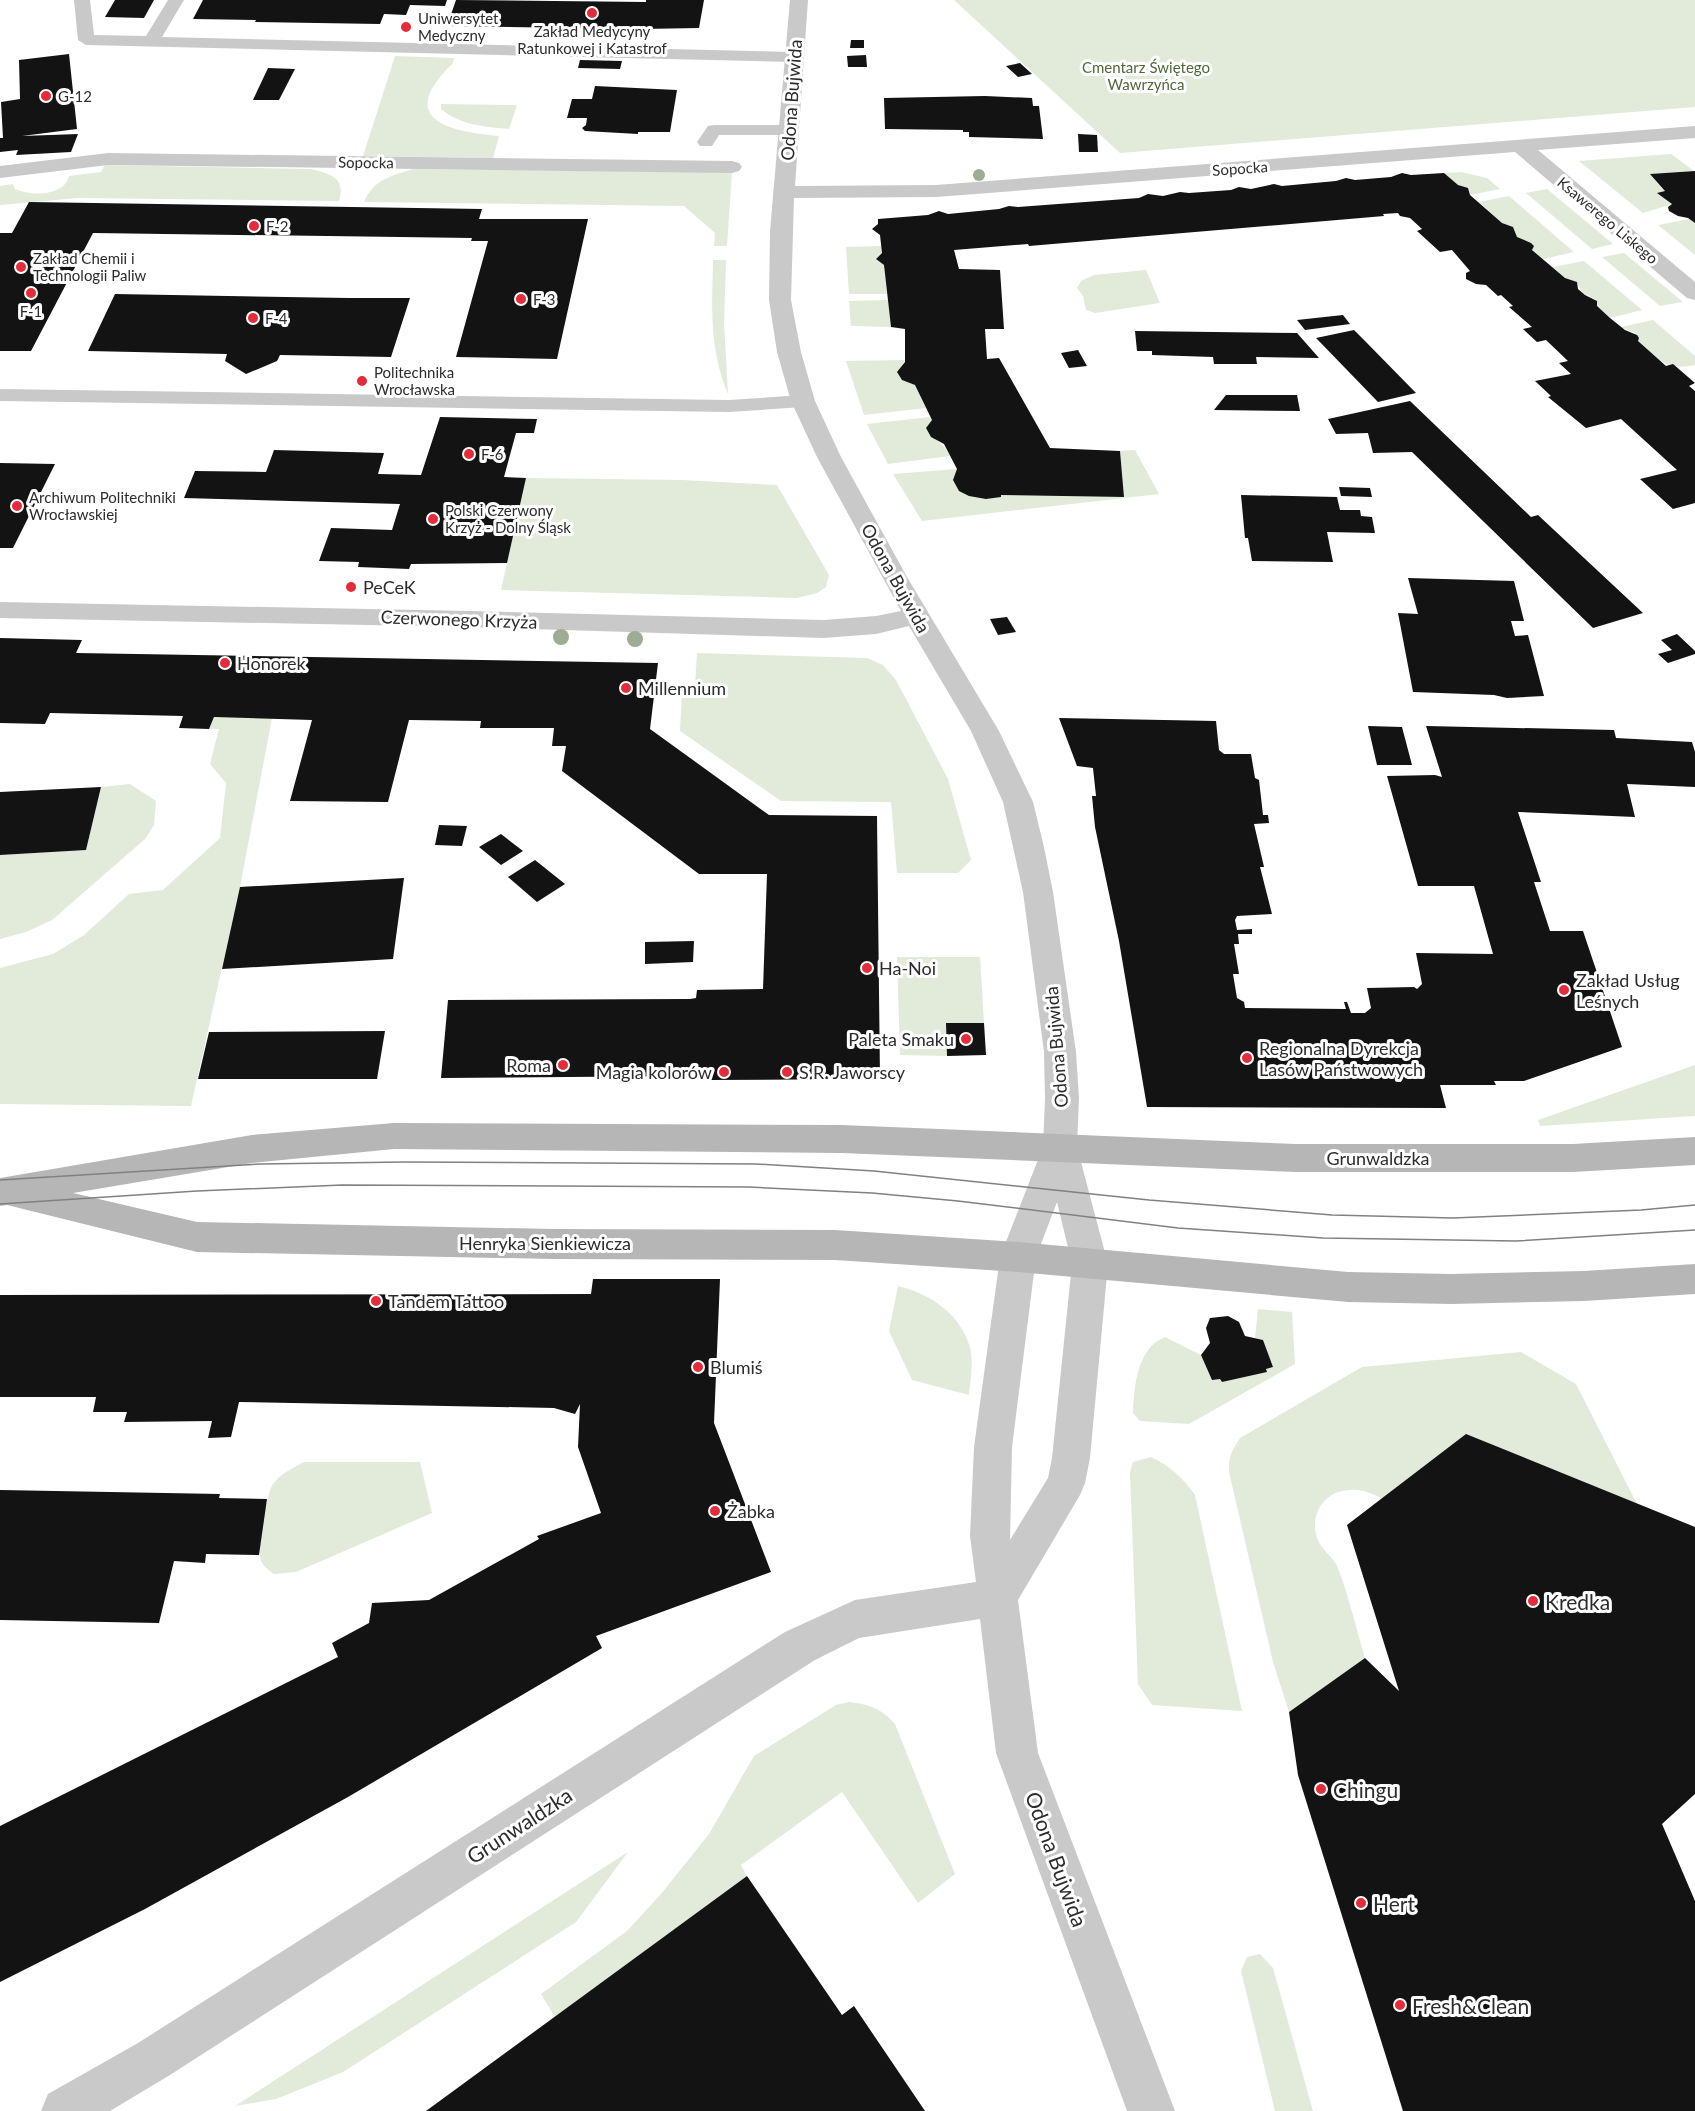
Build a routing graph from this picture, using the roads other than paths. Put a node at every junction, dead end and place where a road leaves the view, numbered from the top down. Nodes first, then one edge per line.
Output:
1 (82, 0) edge
2 (176, 0) edge
3 (799, 0) edge
4 (151, 42) junction
5 (793, 57) junction
6 (787, 130) junction
7 (1695, 132) edge
8 (706, 142) dead end
9 (1521, 147) junction
10 (732, 167) dead end
11 (0, 172) edge
12 (784, 192) junction
13 (1695, 293) edge
14 (0, 395) edge
15 (803, 401) junction
16 (0, 610) edge
17 (917, 616) junction
18 (1060, 1147) junction
19 (1695, 1151) edge
20 (3, 1192) edge
21 (1018, 1257) junction
22 (1090, 1264) junction
23 (1695, 1279) edge
24 (997, 1598) junction
25 (65, 2111) edge
26 (1151, 2111) edge

1 - 4 lane
2 - 4 lane
3 - 5 street, Odona Bujwida
4 - 5 lane
5 - 6 street, Odona Bujwida
6 - 8 lane
6 - 12 street, Odona Bujwida
7 - 9 street, Sopocka
9 - 12 street, Sopocka
9 - 13 street, Ksawerego Liskego
10 - 11 street, Sopocka
12 - 15 street, Odona Bujwida
14 - 15 lane
15 - 17 street, Odona Bujwida
16 - 17 street, Czerwonego Krzyża
17 - 18 street, Odona Bujwida
18 - 19 street, Grunwaldzka
18 - 20 street, Henryka Sienkiewicza
18 - 21 street, Odona Bujwida
18 - 22 street, Odona Bujwida
20 - 21 street, Henryka Sienkiewicza
21 - 22 street, Henryka Sienkiewicza
21 - 24 street, Odona Bujwida
22 - 23 street
22 - 24 street, Odona Bujwida
24 - 25 street, Grunwaldzka
24 - 26 street, Odona Bujwida

